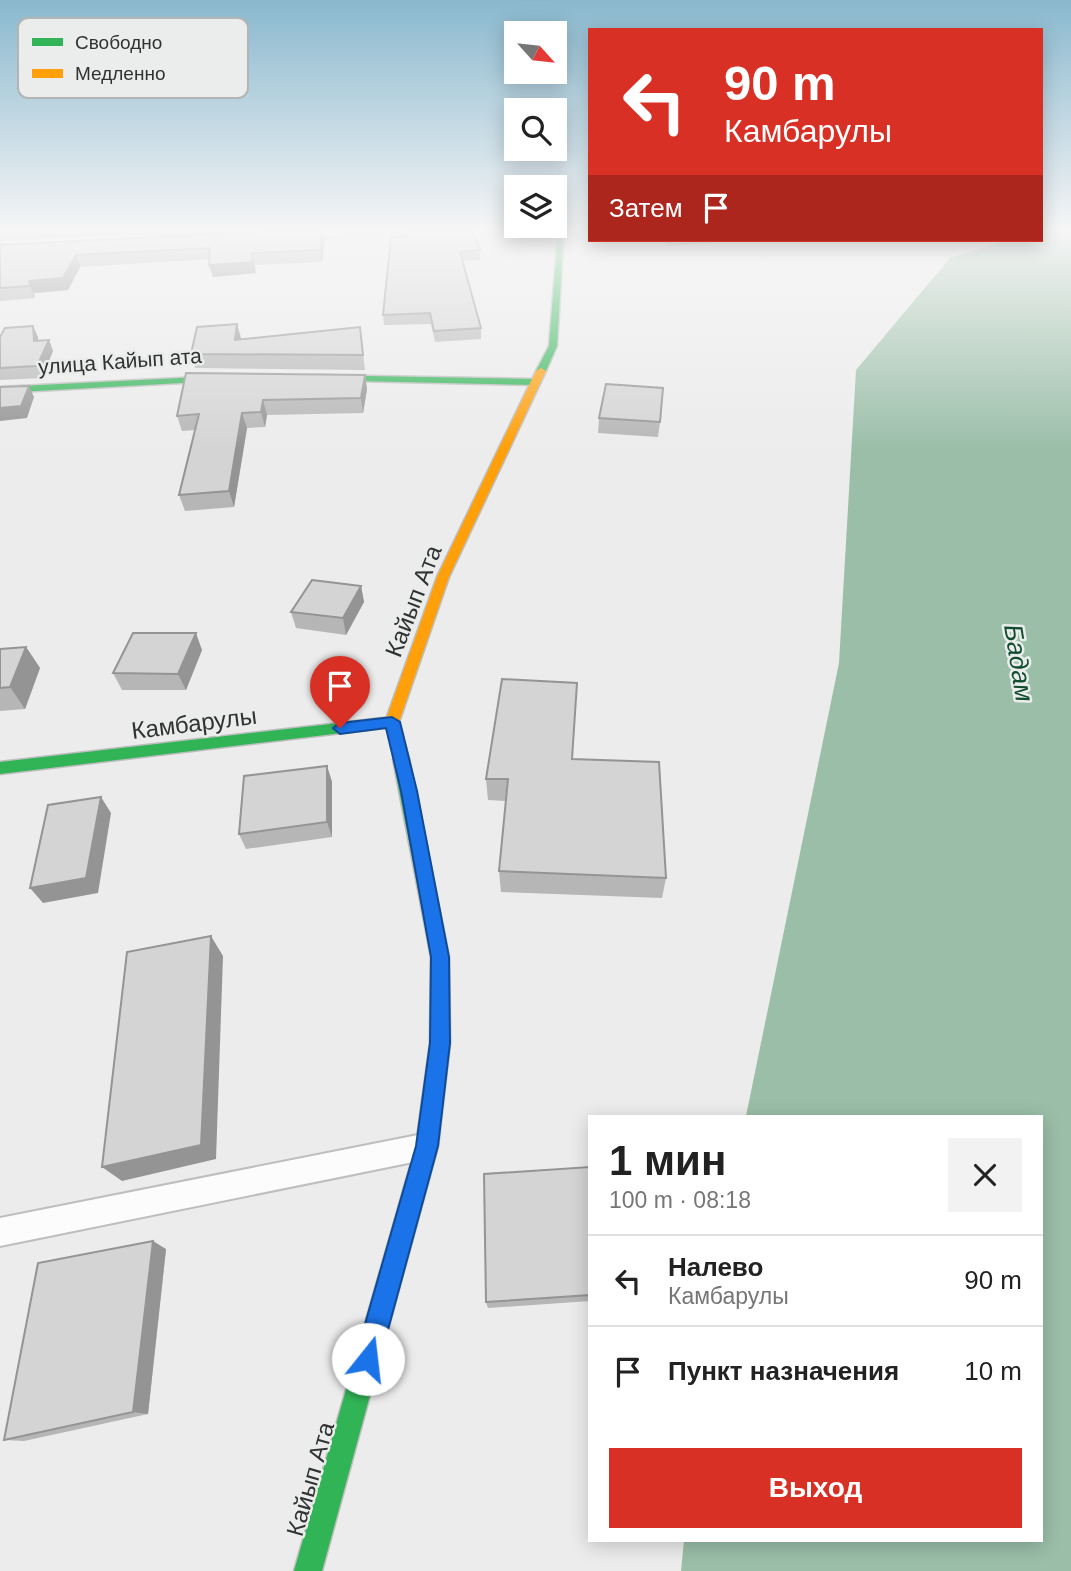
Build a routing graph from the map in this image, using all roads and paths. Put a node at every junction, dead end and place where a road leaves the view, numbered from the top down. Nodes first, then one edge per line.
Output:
1 (556, 304) edge
2 (259, 377) edge
3 (300, 378) edge
4 (536, 382) junction
5 (0, 390) edge
6 (392, 722) junction
7 (0, 768) edge
8 (427, 1146) junction
9 (0, 1232) edge
10 (308, 1571) edge

1 - 4 street, Кайып Ата
2 - 5 street, улица Кайып ата
3 - 4 street
4 - 6 street, Кайып Ата
6 - 7 street, Камбарулы
6 - 8 street, Кайып Ата
8 - 9 lane
8 - 10 street, Кайып Ата

